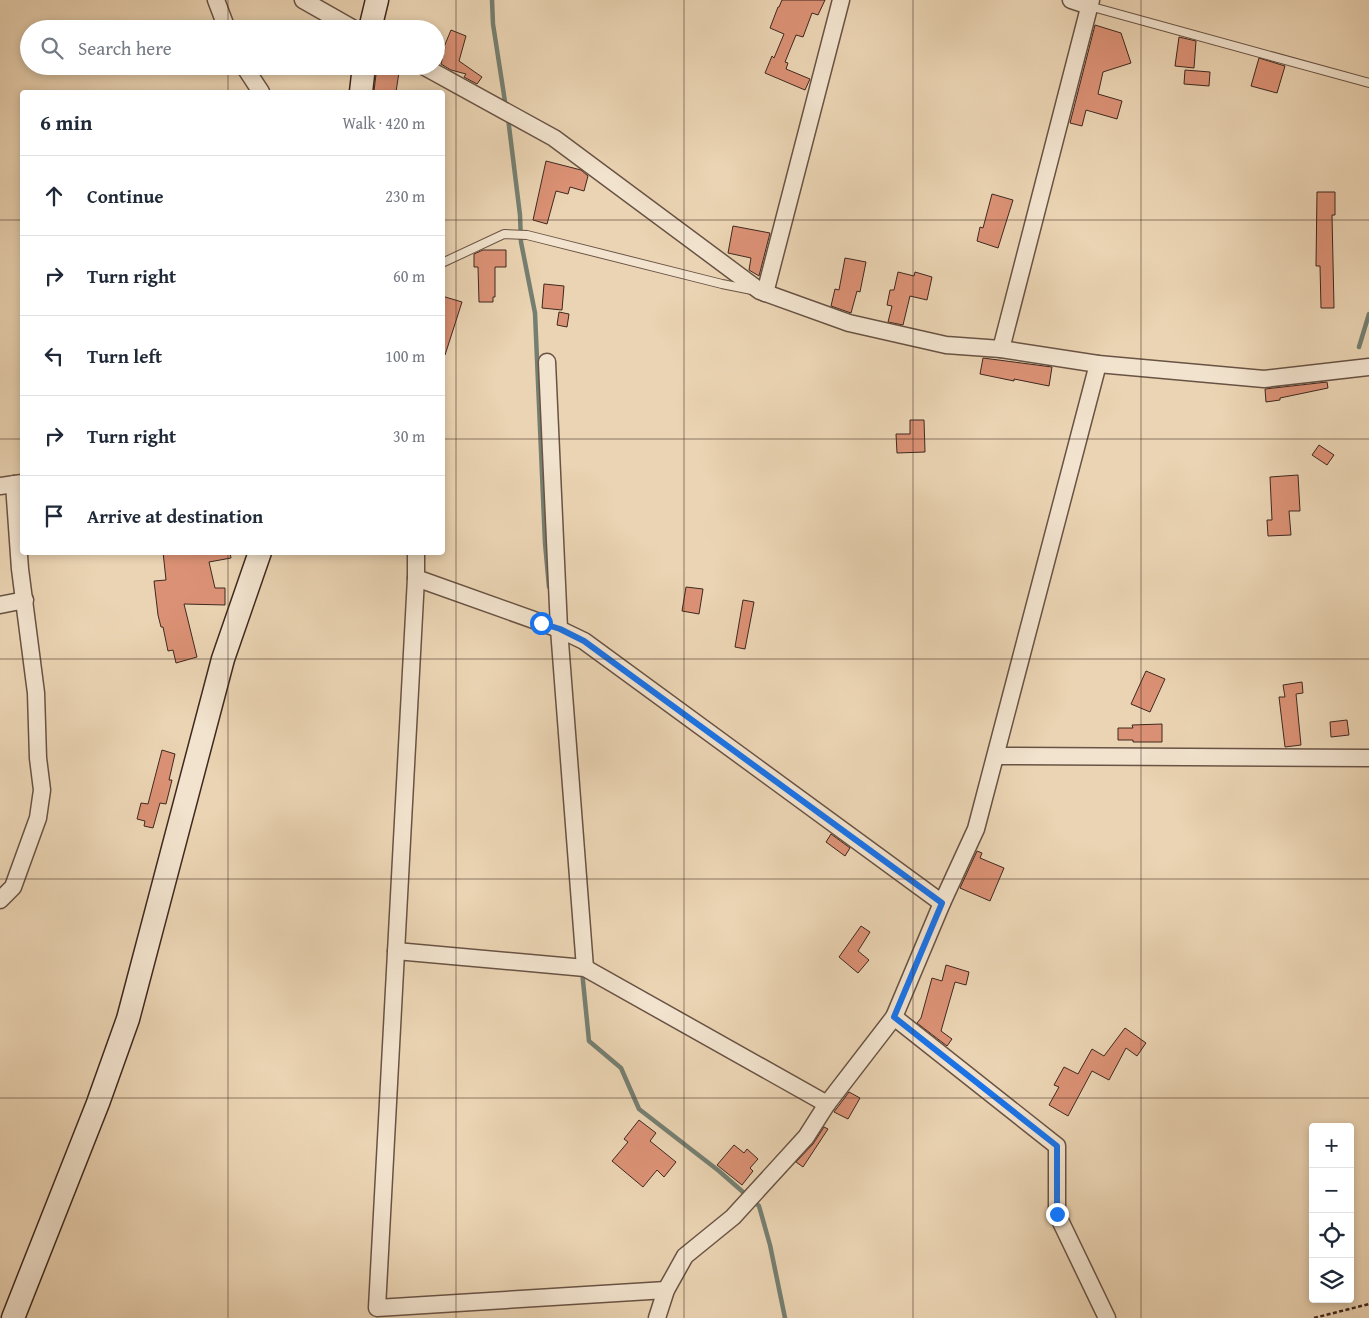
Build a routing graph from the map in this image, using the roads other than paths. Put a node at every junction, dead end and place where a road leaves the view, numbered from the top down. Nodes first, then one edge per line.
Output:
1 (216, 0) edge
2 (303, 0) edge
3 (377, 0) edge
4 (841, 0) edge
5 (1071, 0) edge
6 (1090, 3) edge
7 (224, 20) edge
8 (338, 20) edge
9 (372, 20) edge
10 (250, 75) edge
11 (363, 75) edge
12 (439, 75) edge
13 (1369, 83) edge
14 (260, 90) edge
15 (361, 90) edge
16 (445, 262) edge
17 (762, 292) junction
18 (1001, 349) junction
19 (547, 362) dead end
20 (1098, 364) junction
21 (1369, 367) edge
22 (12, 484) edge
23 (259, 555) edge
24 (416, 555) edge
25 (416, 578) junction
26 (25, 600) junction
27 (0, 605) edge
28 (560, 629) junction
29 (996, 756) junction
30 (1369, 758) edge
31 (0, 900) edge
32 (942, 903) junction
33 (396, 951) junction
34 (585, 968) junction
35 (894, 1017) junction
36 (827, 1104) junction
37 (666, 1290) junction
38 (12, 1318) edge
39 (657, 1318) edge
40 (1107, 1318) edge

1 - 7 street
2 - 8 street
3 - 9 street
4 - 17 street
5 - 6 street
6 - 13 lane
6 - 18 street
10 - 14 street
11 - 15 street
12 - 17 street
16 - 17 lane
17 - 18 street
18 - 20 street
19 - 28 street
20 - 21 street
20 - 29 street
22 - 26 street
23 - 38 street
24 - 25 street
25 - 28 street
25 - 33 street
26 - 27 street
26 - 31 street
28 - 32 street
28 - 34 street
29 - 30 street
29 - 32 street
32 - 35 street
33 - 34 street
33 - 37 street
34 - 36 street
35 - 36 street
35 - 40 street
36 - 37 street
37 - 39 street

